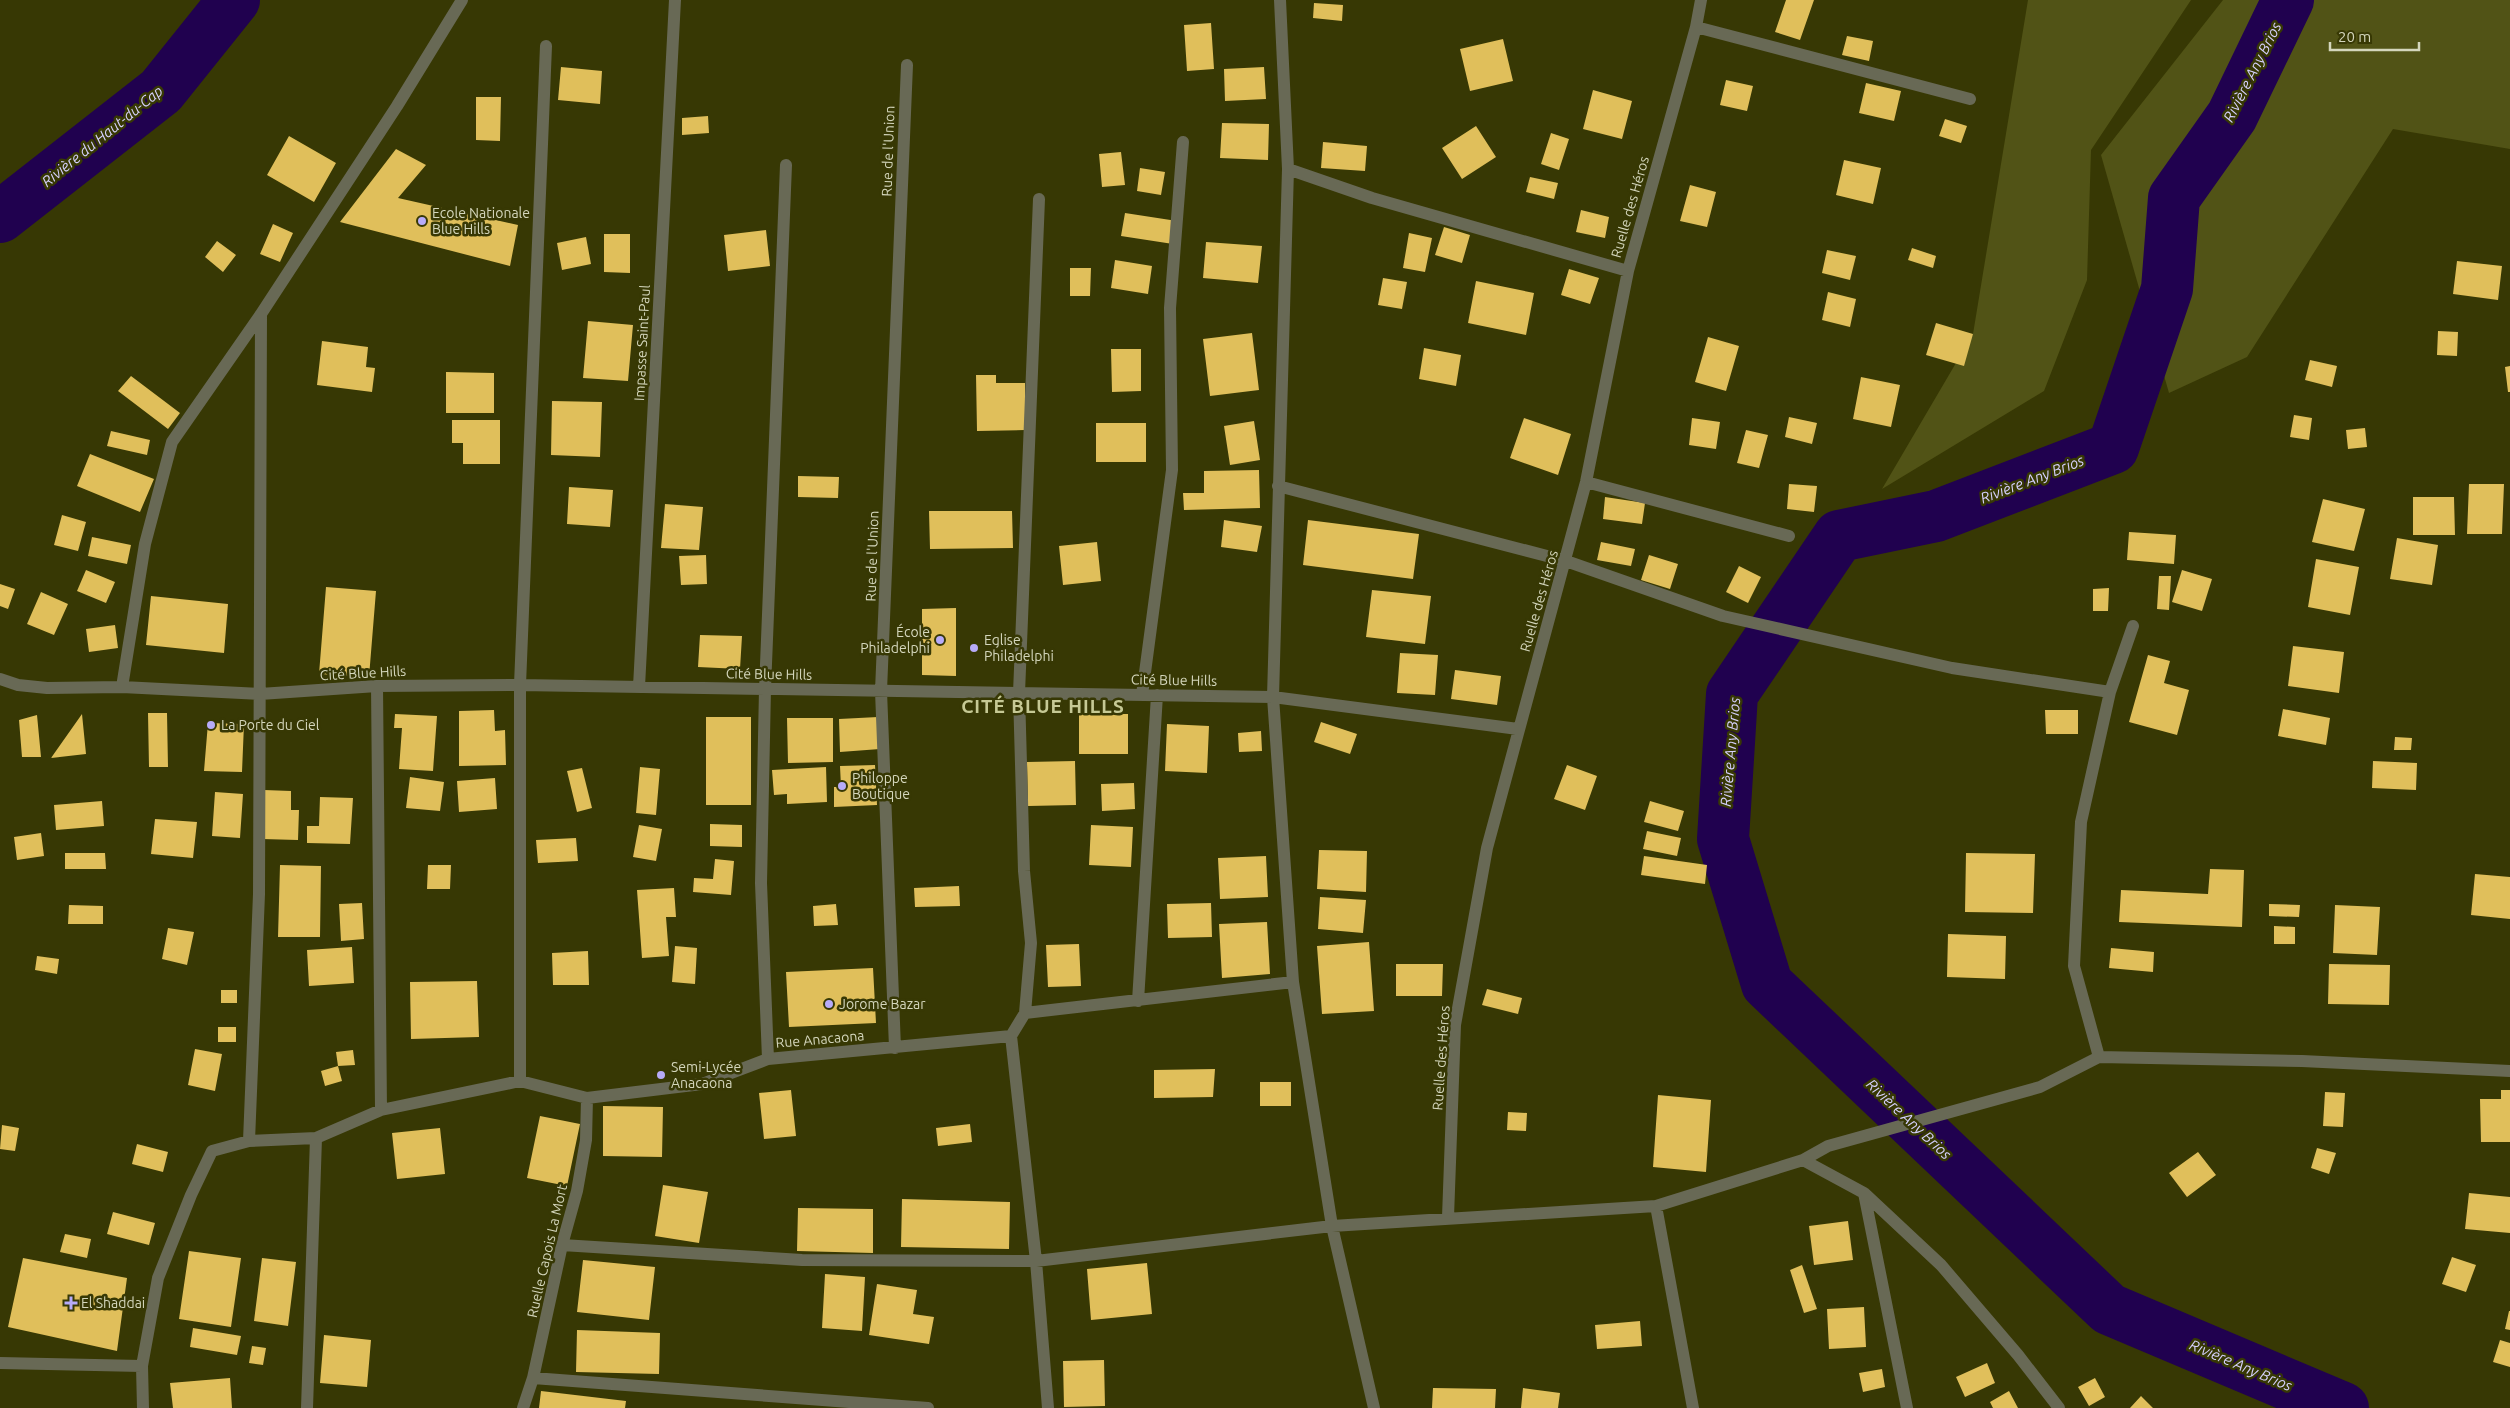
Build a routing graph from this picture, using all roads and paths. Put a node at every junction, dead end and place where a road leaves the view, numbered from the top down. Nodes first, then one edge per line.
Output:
1 (462, 0) edge
2 (675, 0) edge
3 (1280, 0) edge
4 (1701, 0) edge
5 (1696, 27) junction
6 (546, 46) dead end
7 (907, 65) dead end
8 (1970, 99) dead end
9 (1183, 142) dead end
10 (786, 165) dead end
11 (1288, 169) junction
12 (1039, 199) dead end
13 (1628, 271) junction
14 (261, 314) junction
15 (1586, 482) junction
16 (1278, 486) junction
17 (1789, 536) dead end
18 (1566, 562) junction
19 (2133, 626) dead end
20 (0, 679) edge
21 (520, 685) junction
22 (377, 686) junction
23 (122, 687) junction
24 (639, 687) junction
25 (765, 689) junction
26 (881, 691) junction
27 (2110, 692) junction
28 (1019, 693) junction
29 (260, 694) junction
30 (1142, 695) junction
31 (1157, 695) junction
32 (1273, 697) junction
33 (1518, 730) junction
34 (1292, 982) junction
35 (1138, 1001) junction
36 (1025, 1013) junction
37 (1011, 1036) junction
38 (895, 1048) junction
39 (2099, 1057) junction
40 (768, 1059) junction
41 (2510, 1070) edge
42 (520, 1081) junction
43 (587, 1098) junction
44 (381, 1110) junction
45 (316, 1138) junction
46 (249, 1141) junction
47 (1803, 1160) junction
48 (1864, 1193) junction
49 (1656, 1206) junction
50 (1448, 1217) junction
51 (1332, 1226) junction
52 (562, 1245) junction
53 (1036, 1261) junction
54 (0, 1363) edge
55 (142, 1366) junction
56 (533, 1378) junction
57 (143, 1408) edge
58 (306, 1408) edge
59 (523, 1408) edge
60 (928, 1408) edge
61 (1048, 1408) edge
62 (1374, 1408) edge
63 (1694, 1408) edge
64 (1907, 1408) edge
65 (2059, 1408) edge

1 - 14 street
2 - 24 street, Impasse Saint-Paul
3 - 11 street
4 - 5 street, Ruelle des Héros
5 - 8 street
5 - 13 street, Ruelle des Héros
6 - 21 street
7 - 26 street, Rue de l'Union
9 - 30 street
10 - 25 street
11 - 13 street
11 - 16 street
12 - 28 street
13 - 15 street, Ruelle des Héros
14 - 23 street
14 - 29 street
15 - 17 street
15 - 18 street, Ruelle des Héros
16 - 18 street
16 - 32 street
18 - 27 street
18 - 33 street, Ruelle des Héros
19 - 27 street
20 - 23 street, Cité Blue Hills
21 - 22 street, Cité Blue Hills
21 - 24 street, Cité Blue Hills
21 - 42 street
22 - 29 street, Cité Blue Hills
22 - 44 street
23 - 29 street, Cité Blue Hills
24 - 25 street, Cité Blue Hills
25 - 26 street, Cité Blue Hills
25 - 40 street
26 - 28 street, Cité Blue Hills
26 - 38 street, Rue de l'Union
27 - 39 street
28 - 30 street, Cité Blue Hills
28 - 36 street
29 - 46 street
30 - 31 street, Cité Blue Hills
31 - 32 street, Cité Blue Hills
31 - 35 street
32 - 33 street, Cité Blue Hills
32 - 34 street
33 - 50 street, Ruelle des Héros
34 - 35 street
34 - 51 street
35 - 36 street
36 - 37 street
37 - 38 street, Rue Anacaona
37 - 53 street
38 - 40 street, Rue Anacaona
39 - 41 street
39 - 47 street
40 - 43 street, Rue Anacaona
42 - 43 street, Rue Anacaona
42 - 44 street, Rue Anacaona
43 - 52 street, Ruelle Capois La Mort
44 - 45 street, Rue Anacaona
45 - 46 street
45 - 58 street
46 - 55 street
47 - 48 street
47 - 49 street
48 - 64 street
48 - 65 street
49 - 50 street
49 - 63 street
50 - 51 street
51 - 53 street
51 - 62 street
52 - 53 street
52 - 56 street, Ruelle Capois La Mort
53 - 61 street
54 - 55 street
55 - 57 street
56 - 59 street, Ruelle Capois La Mort
56 - 60 street

